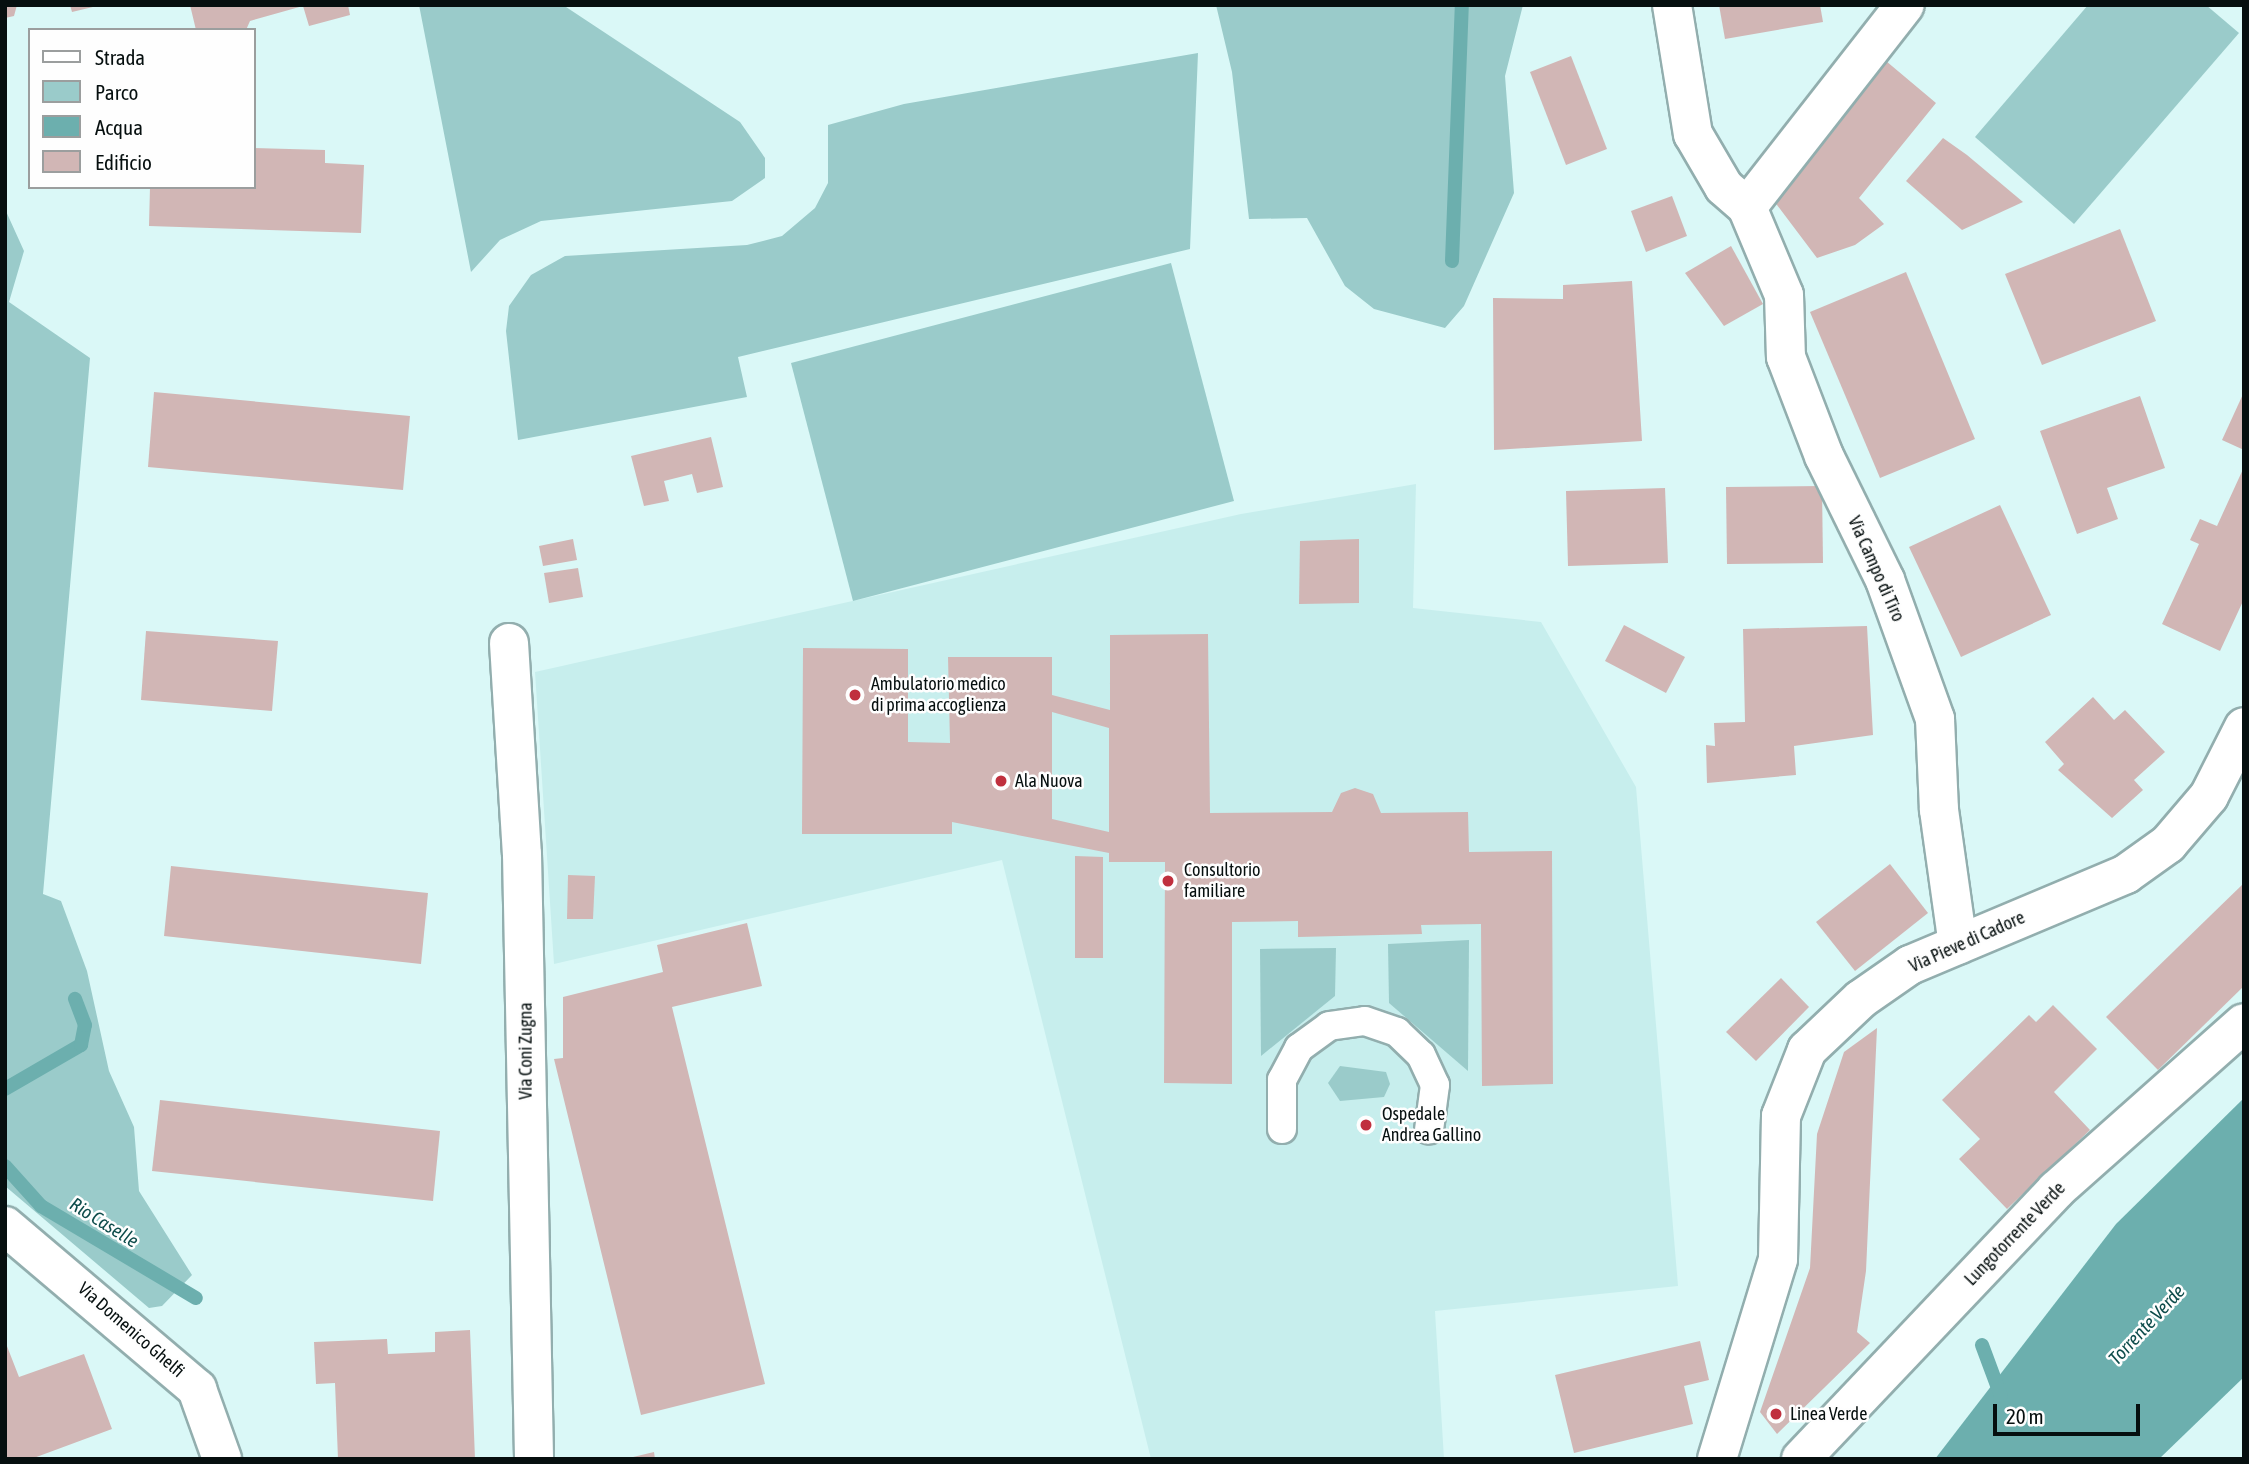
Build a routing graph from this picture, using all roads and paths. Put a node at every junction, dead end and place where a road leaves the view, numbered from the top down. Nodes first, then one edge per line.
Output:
1 (1672, 5) edge
2 (1905, 5) edge
3 (1747, 207) junction
4 (509, 643) dead end
5 (2244, 727) edge
6 (1958, 945) junction
7 (2244, 1023) edge
8 (1282, 1129) dead end
9 (1429, 1130) dead end
10 (5, 1226) edge
11 (222, 1459) edge
12 (534, 1459) edge
13 (1717, 1459) edge
14 (1801, 1459) edge

1 - 3 street, Via Campo di Tiro
2 - 3 street
3 - 6 street, Via Campo di Tiro
4 - 12 street, Via Coni Zugna
5 - 6 street, Via Pieve di Cadore
6 - 13 street, Via Pieve di Cadore
7 - 14 street, Lungotorrente Verde
8 - 9 street
10 - 11 street, Via Domenico Ghelfi

